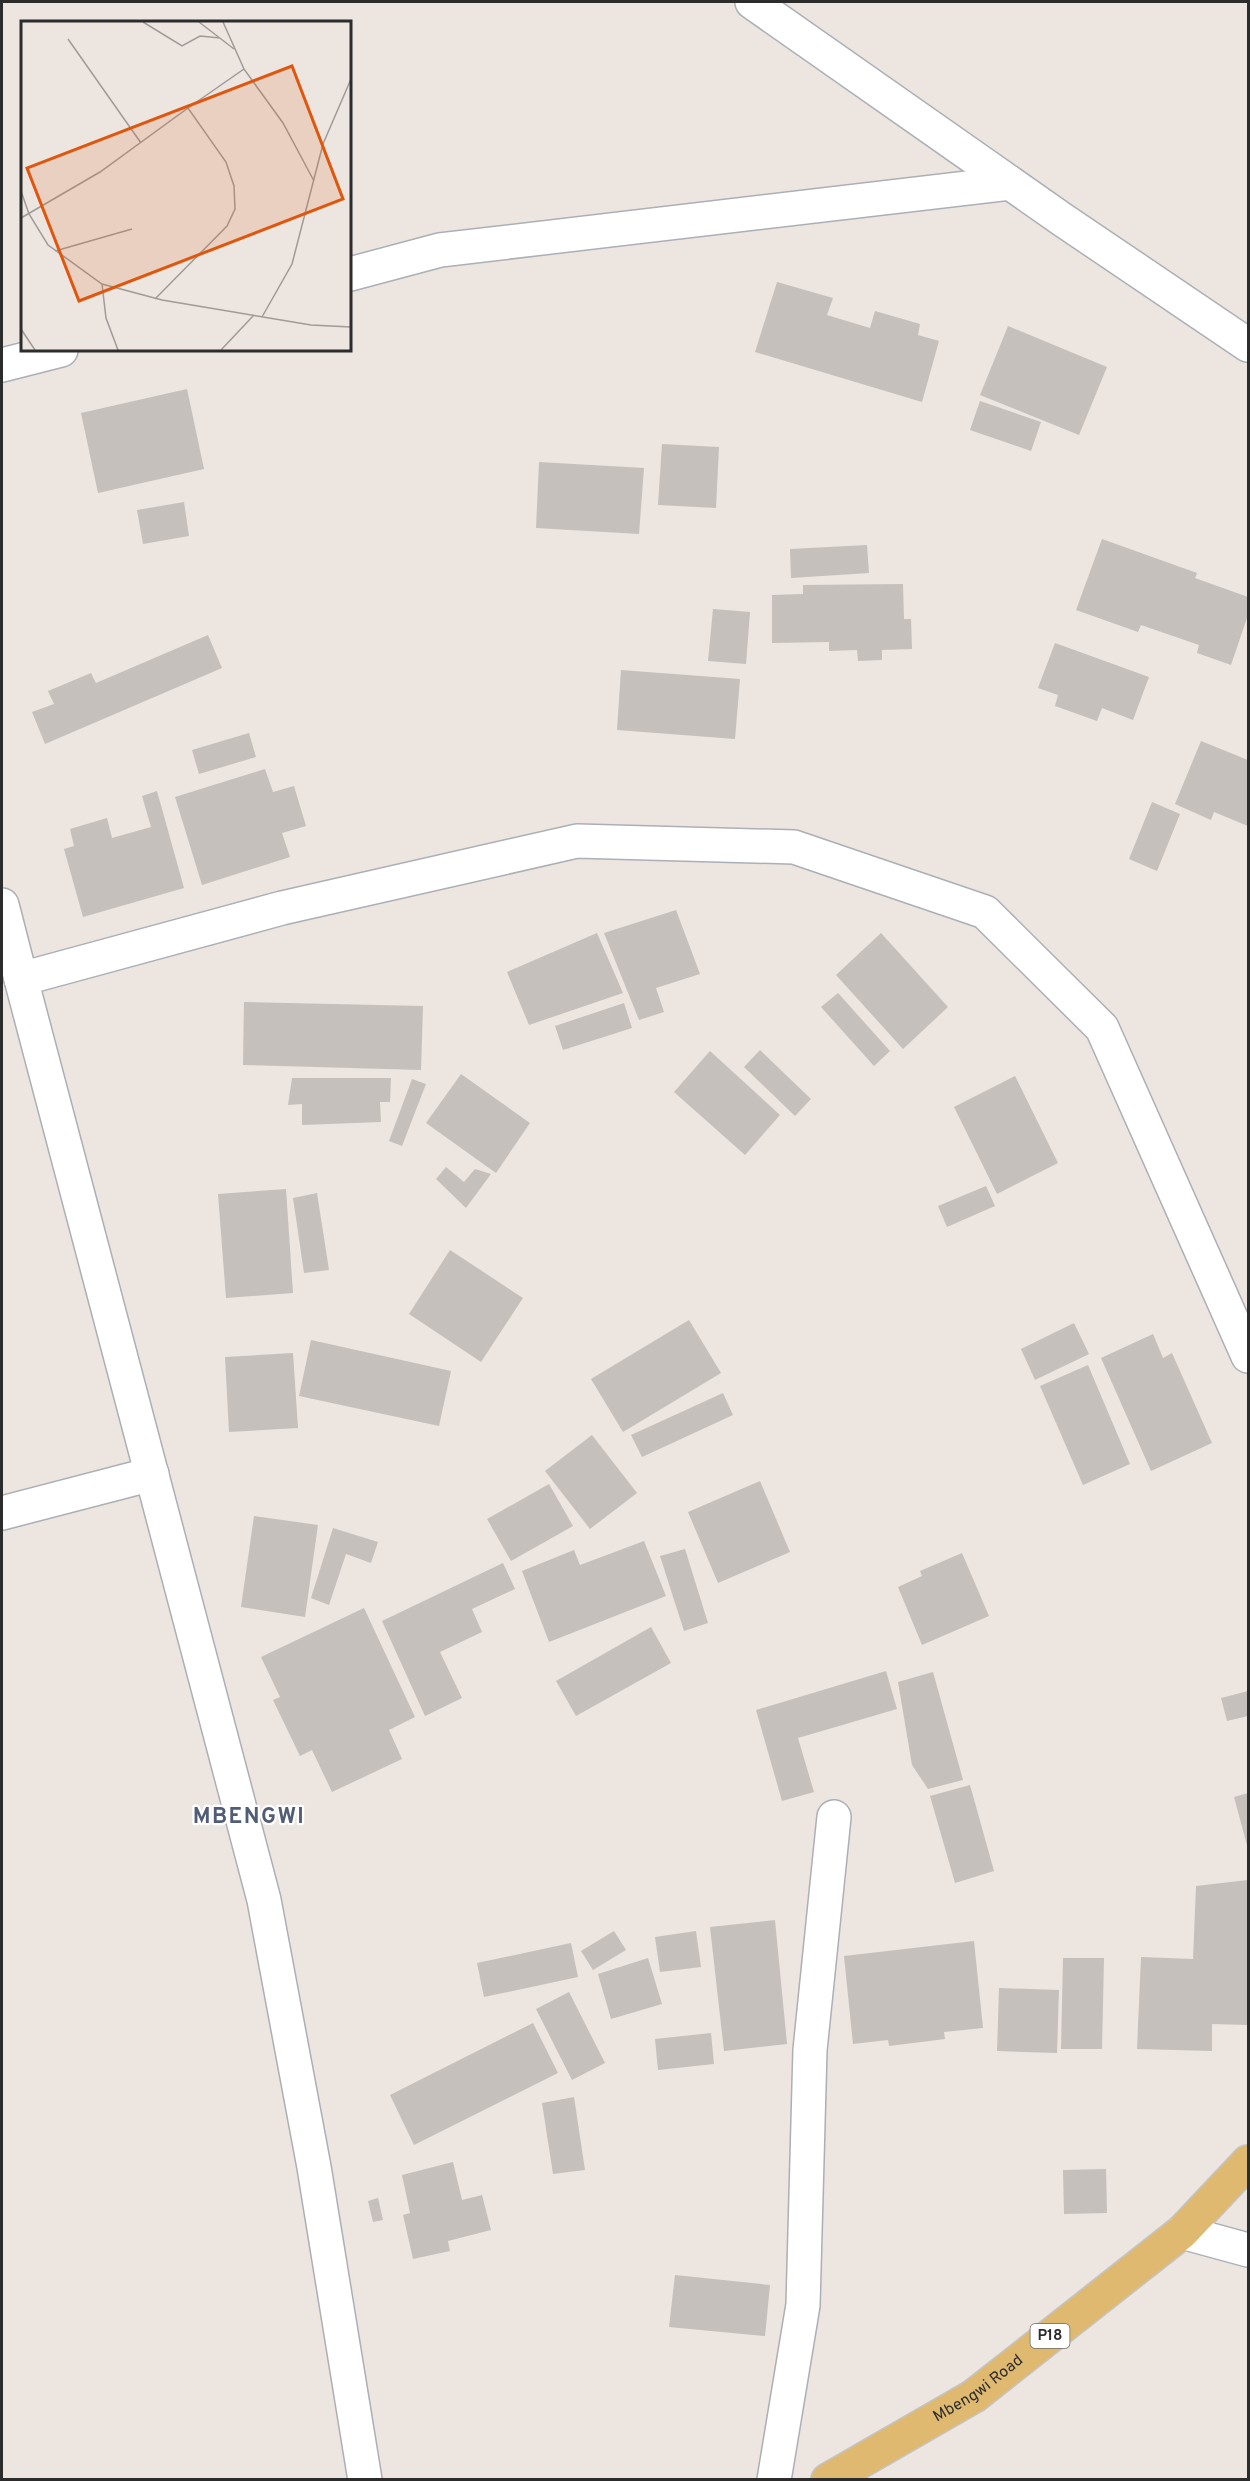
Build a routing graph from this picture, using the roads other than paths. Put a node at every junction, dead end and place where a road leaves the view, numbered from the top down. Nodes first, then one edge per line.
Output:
1 (752, 2) edge
2 (1010, 183) junction
3 (351, 274) edge
4 (1248, 345) edge
5 (57, 351) edge
6 (2, 365) edge
7 (2, 905) edge
8 (21, 980) junction
9 (1248, 1356) edge
10 (152, 1474) junction
11 (2, 1513) edge
12 (834, 1817) dead end
13 (1248, 2162) edge
14 (1182, 2232) junction
15 (1248, 2250) edge
16 (365, 2480) edge
17 (774, 2480) edge
18 (828, 2480) edge

1 - 2 street
2 - 3 street
2 - 4 street
5 - 6 street
7 - 8 street
8 - 9 street
8 - 10 street
10 - 11 street
10 - 16 street
12 - 17 street
13 - 14 main road, Mbengwi Road / P18
14 - 15 street
14 - 18 main road, Mbengwi Road / P18

